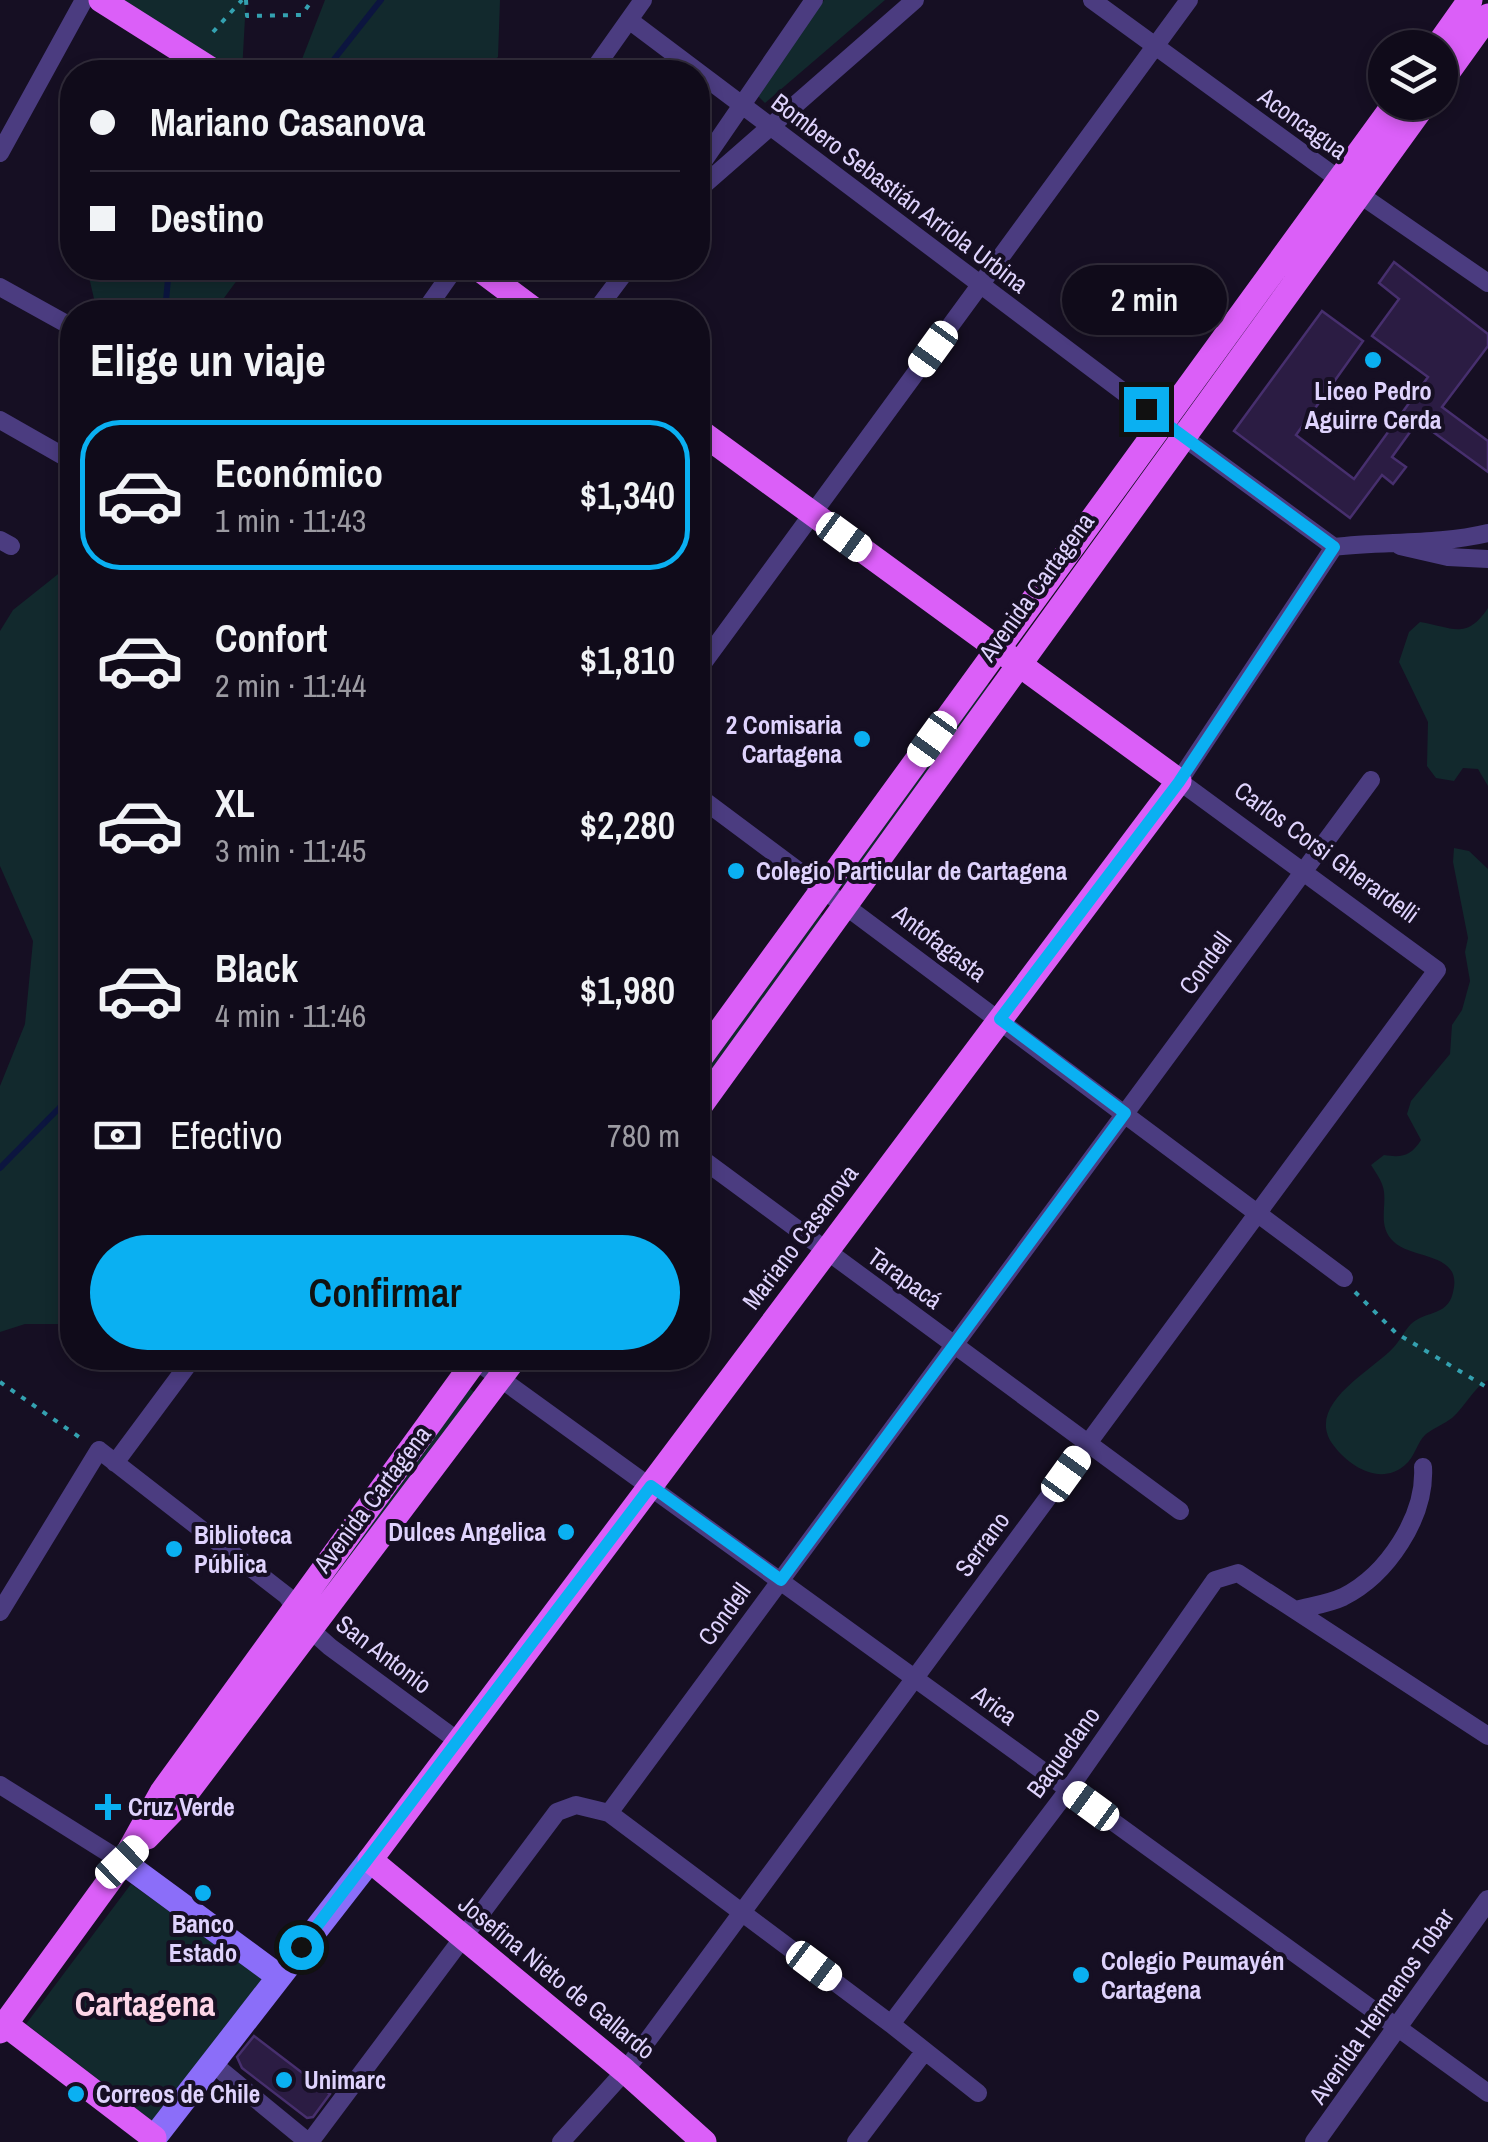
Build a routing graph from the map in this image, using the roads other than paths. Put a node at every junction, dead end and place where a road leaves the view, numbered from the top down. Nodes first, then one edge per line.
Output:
1 (84, 0) edge
2 (101, 0) edge
3 (643, 0) edge
4 (814, 0) edge
5 (915, 0) edge
6 (1092, 0) edge
7 (1190, 0) edge
8 (1470, 0) edge
9 (1488, 16) edge
10 (629, 20) junction
11 (1449, 30) edge
12 (1156, 46) junction
13 (1458, 57) edge
14 (196, 60) edge
15 (601, 60) edge
16 (682, 60) edge
17 (710, 81) edge
18 (741, 104) junction
19 (1386, 120) edge
20 (1410, 120) edge
21 (769, 126) junction
22 (710, 152) edge
23 (0, 153) edge
24 (710, 179) edge
25 (1350, 187) junction
26 (494, 280) edge
27 (1488, 283) edge
28 (980, 284) junction
29 (0, 287) edge
30 (521, 300) edge
31 (60, 321) edge
32 (0, 420) edge
33 (1172, 429) junction
34 (710, 439) edge
35 (60, 454) edge
36 (812, 514) junction
37 (1488, 533) edge
38 (1386, 541) junction
39 (1334, 547) junction
40 (1488, 559) edge
41 (997, 649) junction
42 (710, 654) edge
43 (1018, 664) junction
44 (1371, 780) dead end
45 (1179, 782) junction
46 (710, 805) edge
47 (1303, 872) junction
48 (835, 896) junction
49 (1436, 970) joint
50 (1000, 1019) junction
51 (710, 1047) edge
52 (710, 1089) edge
53 (1125, 1113) junction
54 (710, 1165) edge
55 (1258, 1212) junction
56 (827, 1251) junction
57 (1344, 1278) road end
58 (954, 1345) junction
59 (184, 1370) edge
60 (466, 1370) edge
61 (506, 1370) edge
62 (510, 1370) edge
63 (1088, 1443) junction
64 (116, 1463) junction
65 (1423, 1467) dead end
66 (651, 1486) junction
67 (1180, 1511) dead end
68 (781, 1580) junction
69 (295, 1608) junction
70 (1296, 1610) junction
71 (0, 1612) edge
72 (311, 1630) junction
73 (915, 1678) junction
74 (1488, 1736) edge
75 (458, 1742) junction
76 (0, 1786) edge
77 (1069, 1789) junction
78 (609, 1813) junction
79 (370, 1860) junction
80 (122, 1862) junction
81 (1488, 1900) edge
82 (742, 1912) junction
83 (460, 1938) junction
84 (278, 1976) junction
85 (891, 2024) junction
86 (2, 2025) edge
87 (1396, 2027) junction
88 (924, 2052) junction
89 (212, 2063) junction
90 (625, 2071) junction
91 (978, 2093) dead end
92 (1488, 2093) edge
93 (153, 2140) edge
94 (309, 2142) edge
95 (561, 2142) edge
96 (704, 2142) edge
97 (856, 2142) edge
98 (1315, 2142) edge

1 - 23 street
2 - 14 main road
3 - 10 street
4 - 18 street
5 - 21 street
6 - 12 street, Aconcagua
7 - 12 street
8 - 11 main road
9 - 13 main road
10 - 15 street
10 - 16 street, Bombero Sebastián Arriola Urbina
12 - 25 street, Aconcagua
12 - 28 street
17 - 18 street, Bombero Sebastián Arriola Urbina
18 - 21 street, Bombero Sebastián Arriola Urbina
18 - 22 street
19 - 25 main road, Avenida Cartagena
20 - 25 main road, Avenida Cartagena
21 - 24 street
21 - 28 street, Bombero Sebastián Arriola Urbina
25 - 27 street, Aconcagua
25 - 33 main road, Avenida Cartagena
26 - 30 main road
28 - 33 street, Bombero Sebastián Arriola Urbina
28 - 36 street
29 - 31 street
32 - 35 street
33 - 39 street, Bombero Sebastián Arriola Urbina
33 - 41 main road, Avenida Cartagena
33 - 43 main road, Avenida Cartagena
34 - 36 main road, Carlos Corsi Gherardelli
36 - 41 main road, Carlos Corsi Gherardelli
36 - 42 street
37 - 38 street
38 - 39 street
38 - 40 street
39 - 45 street, Mariano Casanova
41 - 43 main road, Carlos Corsi Gherardelli
41 - 48 main road, Avenida Cartagena
43 - 45 main road, Carlos Corsi Gherardelli
43 - 48 main road, Avenida Cartagena
44 - 47 street, Condell
45 - 47 street, Carlos Corsi Gherardelli
45 - 50 main road, Mariano Casanova
46 - 48 street, Antofagasta
47 - 49 street, Carlos Corsi Gherardelli
47 - 53 street, Condell
48 - 50 street, Antofagasta
48 - 51 main road, Avenida Cartagena
48 - 52 main road, Avenida Cartagena
49 - 55 street, Serrano
50 - 53 street, Antofagasta
50 - 56 main road, Mariano Casanova
53 - 55 street, Antofagasta
53 - 58 street, Condell
54 - 56 street, Tarapacá
55 - 57 street, Antofagasta
55 - 63 street, Serrano
56 - 58 street, Tarapacá
56 - 66 main road, Mariano Casanova
58 - 63 street, Tarapacá
58 - 68 street, Condell
59 - 64 street
60 - 69 main road, Avenida Cartagena
61 - 72 main road, Avenida Cartagena
62 - 66 street, Arica
63 - 67 street, Tarapacá
63 - 73 street, Serrano
64 - 69 street, San Antonio
64 - 71 street, San Antonio
65 - 70 street
66 - 68 street, Arica
66 - 75 main road, Mariano Casanova
68 - 73 street, Arica
68 - 78 street, Condell
69 - 72 street, San Antonio
69 - 80 main road, Avenida Cartagena
70 - 74 street
70 - 77 street, Baquedano
72 - 75 street, San Antonio
72 - 80 main road, Avenida Cartagena
73 - 77 street, Arica
73 - 82 street, Serrano
75 - 79 main road, Mariano Casanova
76 - 80 street
77 - 85 street, Baquedano
77 - 87 street, Arica
78 - 82 street
78 - 83 street
79 - 83 main road, Josefina Nieto de Gallardo
79 - 84 main road, Mariano Casanova
80 - 84 main road
80 - 86 main road, Avenida Cartagena
81 - 87 street, Avenida Hermanos Tobar
82 - 85 street
82 - 90 street, Serrano
83 - 90 main road, Josefina Nieto de Gallardo
83 - 94 street
84 - 89 main road, Mariano Casanova
85 - 88 street
86 - 93 main road
87 - 92 street, Arica
87 - 98 street, Avenida Hermanos Tobar
88 - 91 street
88 - 97 street
89 - 93 main road, Mariano Casanova
89 - 94 street
90 - 95 street, Serrano
90 - 96 main road, Josefina Nieto de Gallardo

